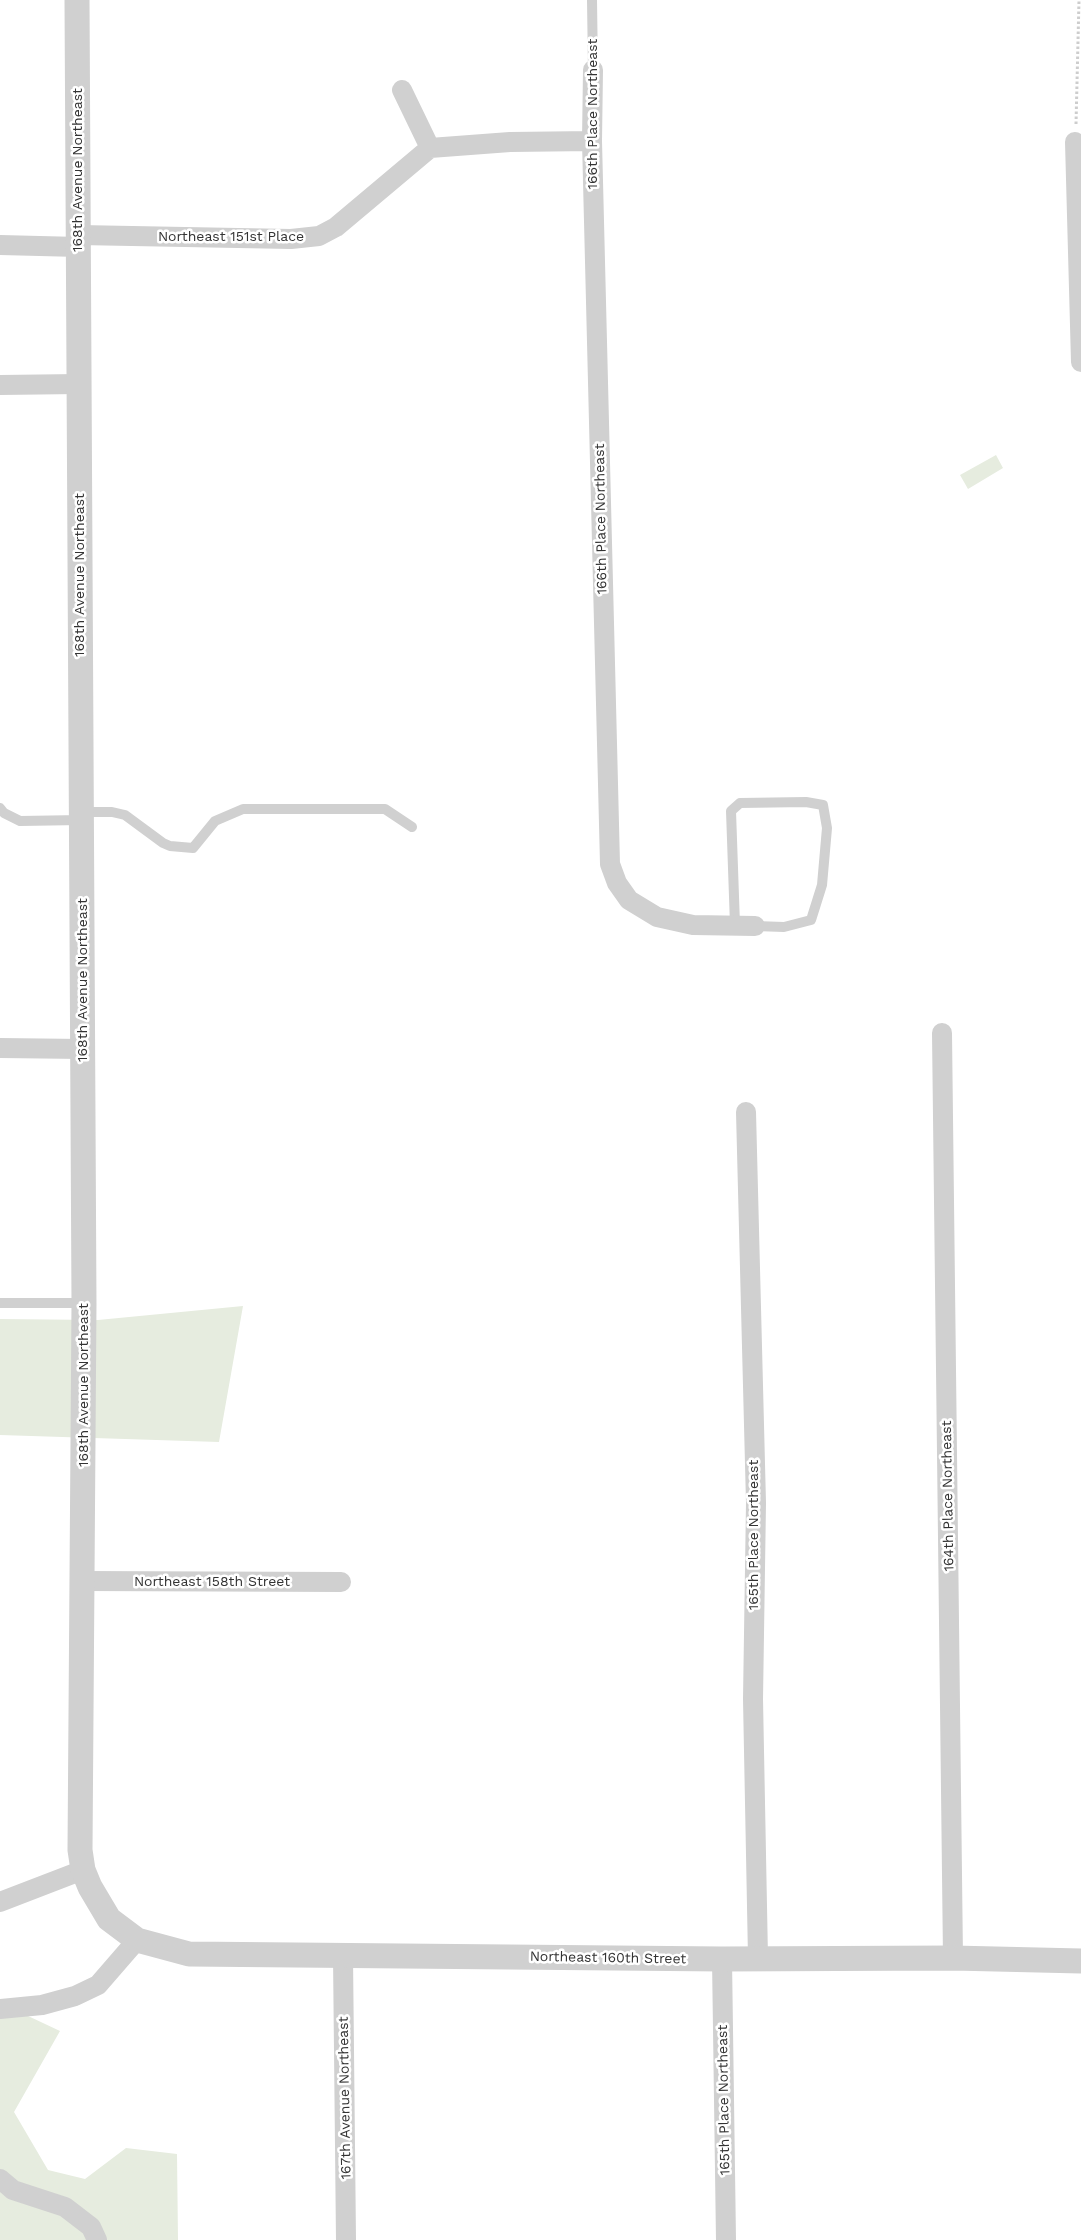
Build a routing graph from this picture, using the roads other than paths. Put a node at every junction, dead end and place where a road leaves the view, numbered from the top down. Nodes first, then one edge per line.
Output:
1 (77, 0) edge
2 (592, 0) edge
3 (593, 70) joint
4 (402, 90) dead end
5 (592, 141) junction
6 (1075, 142) road end
7 (430, 148) junction
8 (79, 241) junction
9 (0, 245) edge
10 (1081, 362) edge
11 (79, 384) junction
12 (0, 385) edge
13 (0, 808) edge
14 (82, 816) junction
15 (412, 827) dead end
16 (735, 925) junction
17 (755, 926) joint
18 (942, 1033) dead end
19 (0, 1048) edge
20 (83, 1048) junction
21 (746, 1112) dead end
22 (0, 1303) edge
23 (84, 1303) junction
24 (83, 1581) junction
25 (341, 1582) dead end
26 (83, 1870) junction
27 (0, 1902) edge
28 (137, 1940) junction
29 (343, 1956) junction
30 (758, 1958) junction
31 (953, 1958) junction
32 (722, 1959) junction
33 (1081, 1961) edge
34 (0, 2009) edge
35 (0, 2179) edge
36 (97, 2240) edge
37 (346, 2240) edge
38 (726, 2240) edge

1 - 8 street, 168th Avenue Northeast
2 - 3 lane, 166th Place Northeast
3 - 5 street, 166th Place Northeast
4 - 7 street
5 - 7 street
5 - 16 street, 166th Place Northeast
6 - 10 street
7 - 8 street, Northeast 151st Place
8 - 9 street, Northeast 151st Place
8 - 11 street, 168th Avenue Northeast
11 - 12 street
11 - 14 street, 168th Avenue Northeast
13 - 14 lane
14 - 15 lane
14 - 20 street, 168th Avenue Northeast
16 - 17 street, 166th Place Northeast
16 - 17 lane
18 - 31 street, 164th Place Northeast
19 - 20 street
20 - 23 street, 168th Avenue Northeast
21 - 30 street, 165th Place Northeast
22 - 23 lane
23 - 24 street, 168th Avenue Northeast
24 - 25 street, Northeast 158th Street
24 - 26 street, 168th Avenue Northeast
26 - 27 street
26 - 28 street, 168th Avenue Northeast
28 - 29 street, Northeast 160th Street
28 - 34 street
29 - 32 street, Northeast 160th Street
29 - 37 street, 167th Avenue Northeast
30 - 31 street, Northeast 160th Street
30 - 32 street, Northeast 160th Street
31 - 33 street, Northeast 160th Street
32 - 38 street, 165th Place Northeast
35 - 36 street

